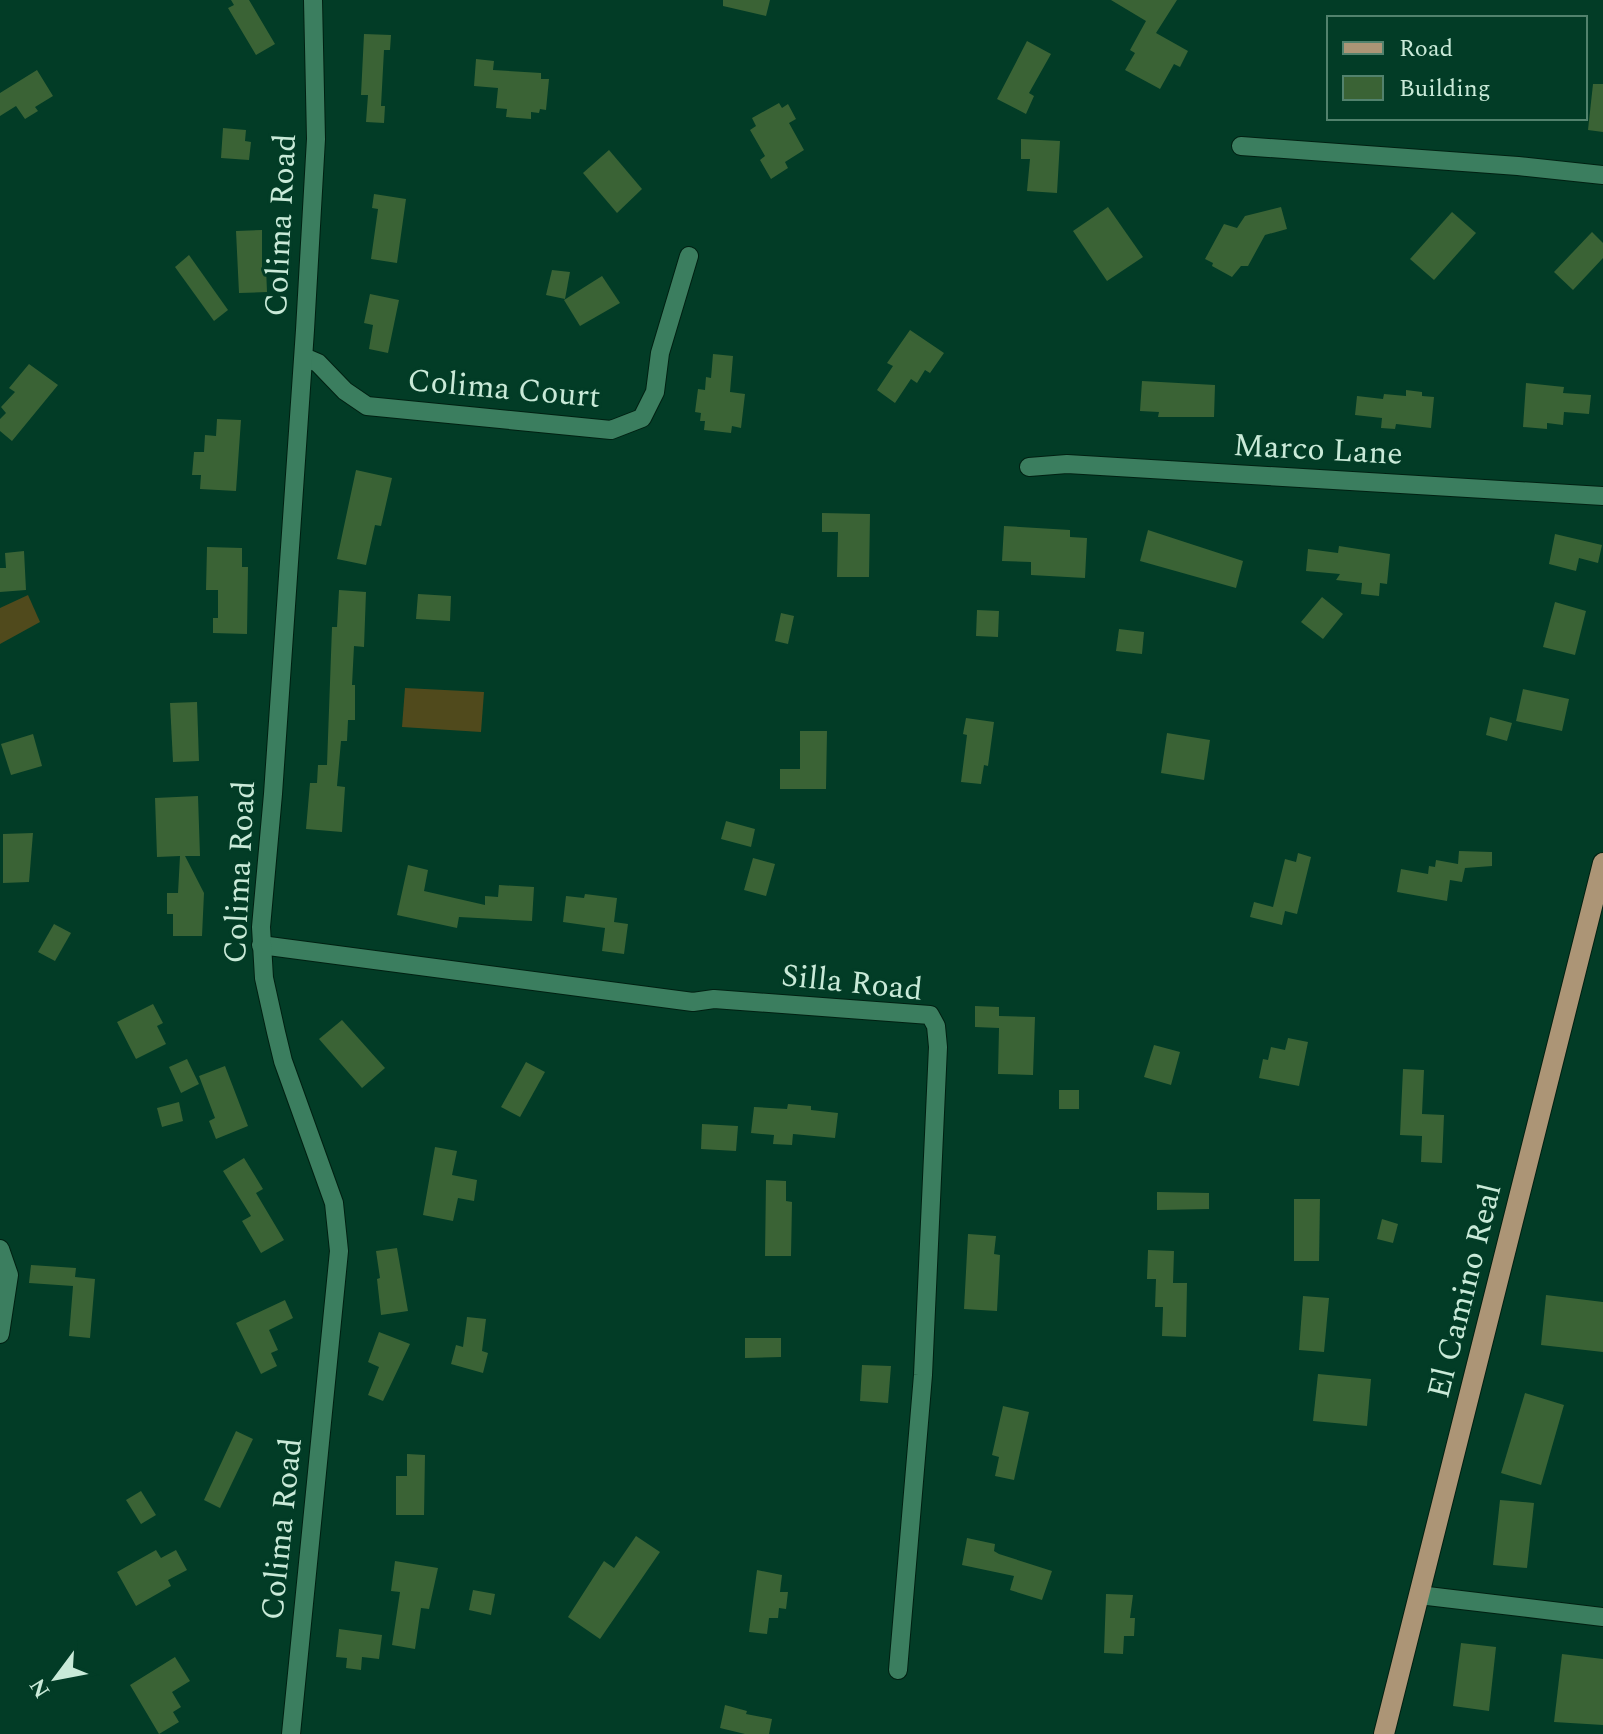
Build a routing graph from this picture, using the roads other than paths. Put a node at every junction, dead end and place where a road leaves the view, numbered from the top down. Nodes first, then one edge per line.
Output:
1 (313, 0) edge
2 (1241, 146) dead end
3 (1603, 175) edge
4 (689, 256) dead end
5 (304, 357) junction
6 (1029, 467) dead end
7 (1603, 496) edge
8 (1603, 863) edge
9 (261, 945) junction
10 (0, 1249) edge
11 (0, 1334) edge
12 (1419, 1595) junction
13 (1603, 1617) edge
14 (898, 1670) dead end
15 (291, 1734) edge
16 (1384, 1734) edge

1 - 5 street, Colima Road
2 - 3 street
4 - 5 street, Colima Court
5 - 9 street, Colima Road
6 - 7 street, Marco Lane
8 - 12 main road, El Camino Real
9 - 14 street, Silla Road
9 - 15 street, Colima Road
10 - 11 street
12 - 13 street
12 - 16 main road, El Camino Real

